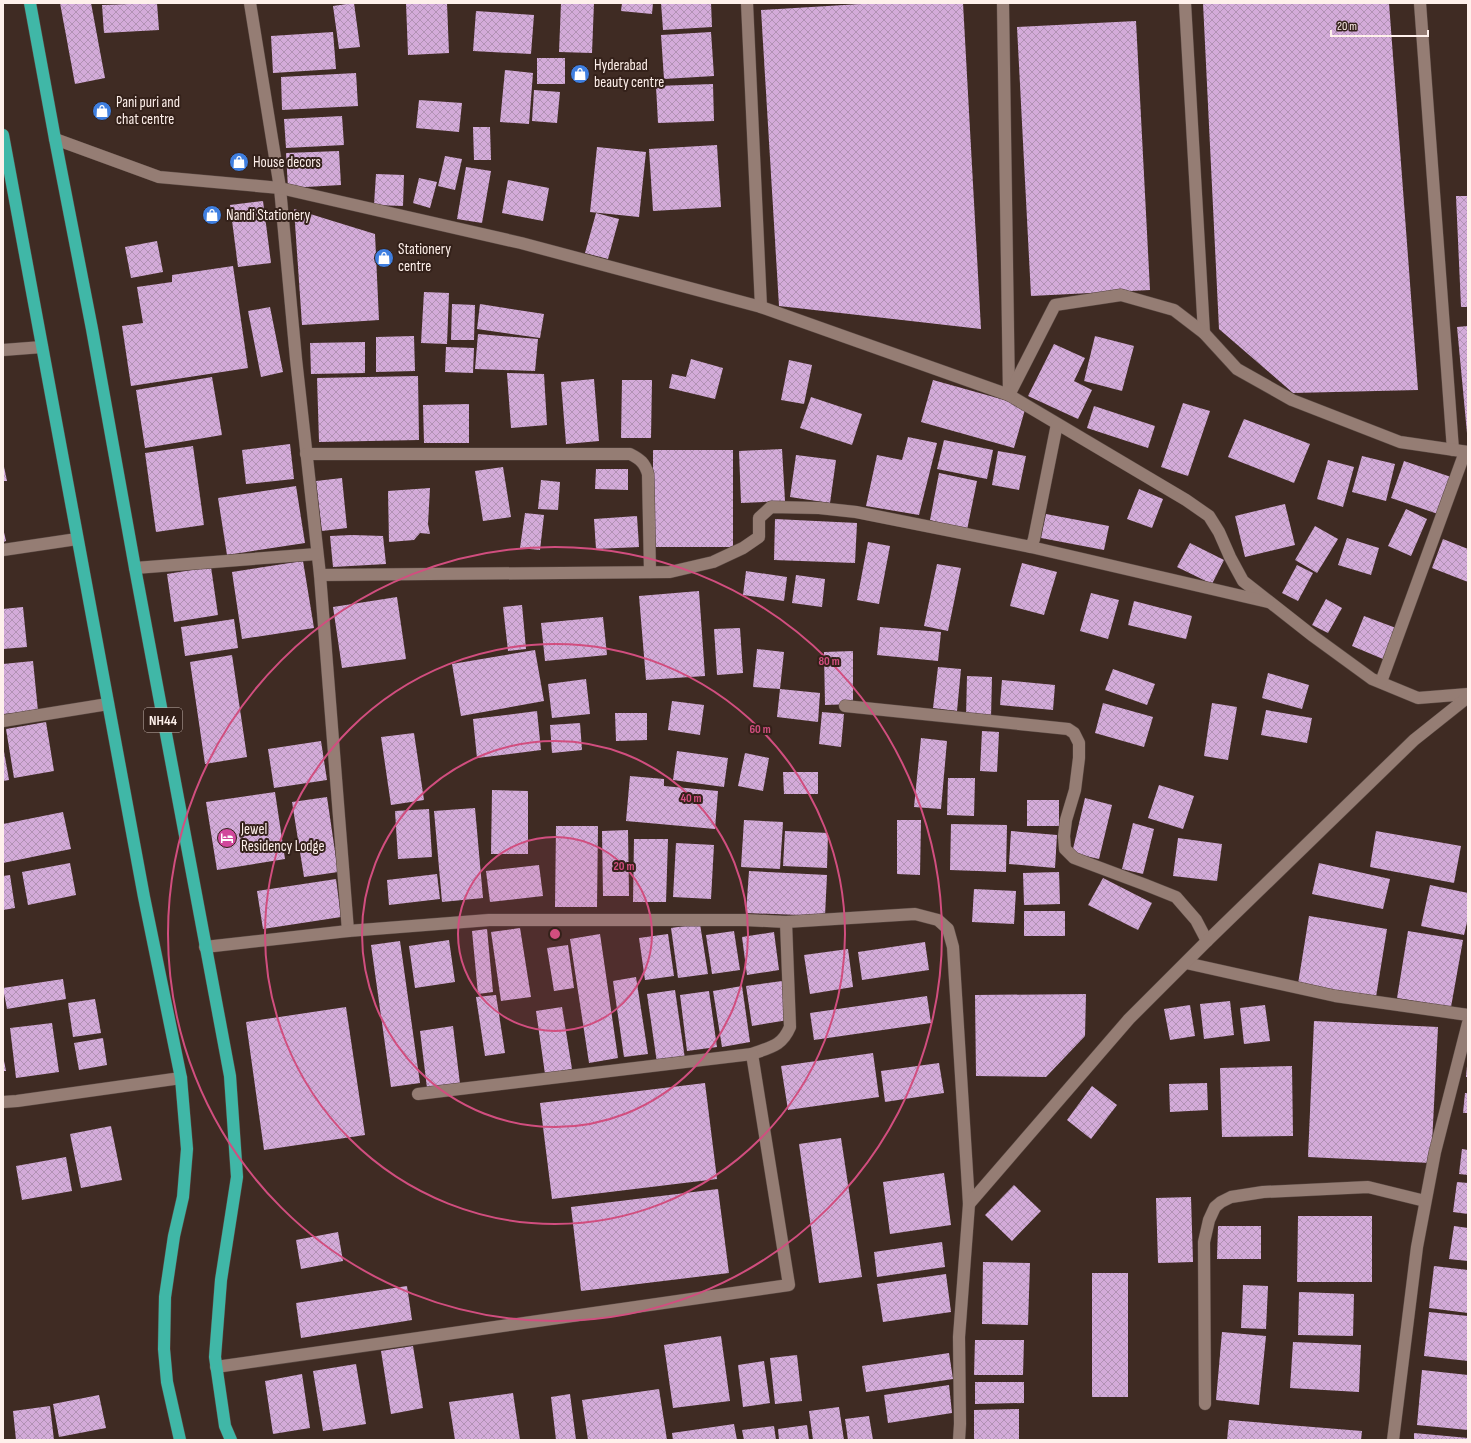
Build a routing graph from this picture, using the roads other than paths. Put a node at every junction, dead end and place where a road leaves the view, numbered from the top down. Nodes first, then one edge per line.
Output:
1 (30, 3) edge
2 (250, 3) edge
3 (747, 3) edge
4 (1003, 3) edge
5 (1185, 3) edge
6 (1420, 3) edge
7 (3, 135) edge
8 (55, 139) junction
9 (280, 188) junction
10 (761, 308) junction
11 (1204, 333) junction
12 (42, 347) junction
13 (3, 350) edge
14 (1009, 396) junction
15 (1057, 424) junction
16 (1462, 451) edge
17 (306, 454) junction
18 (78, 540) junction
19 (1031, 547) junction
20 (3, 550) edge
21 (317, 554) junction
22 (135, 568) junction
23 (650, 572) junction
24 (320, 575) junction
25 (1271, 603) junction
26 (1381, 682) junction
27 (1468, 696) edge
28 (108, 704) junction
29 (845, 706) dead end
30 (3, 721) edge
31 (786, 922) junction
32 (348, 931) junction
33 (1207, 941) junction
34 (205, 947) junction
35 (1186, 963) junction
36 (1468, 1016) edge
37 (1468, 1024) edge
38 (752, 1054) junction
39 (180, 1078) junction
40 (418, 1094) dead end
41 (3, 1102) edge
42 (1425, 1201) junction
43 (970, 1204) junction
44 (216, 1367) junction
45 (1205, 1404) dead end
46 (180, 1440) edge
47 (231, 1440) edge
48 (959, 1440) edge
49 (1393, 1440) edge

1 - 8 highway, NH44
2 - 9 street
3 - 10 street
4 - 14 street
5 - 11 street
6 - 16 street
7 - 12 highway
8 - 9 street
8 - 22 highway, NH44
9 - 10 street
9 - 17 street
10 - 14 street
11 - 14 street
11 - 16 street
12 - 13 street
12 - 18 highway
14 - 15 street
15 - 19 street
15 - 25 street
16 - 26 street
17 - 21 street
17 - 23 street
18 - 20 street
18 - 28 highway
19 - 23 street
19 - 25 street
21 - 22 street
21 - 24 street
22 - 34 highway, NH44
23 - 24 street
24 - 32 street
25 - 26 street
26 - 27 street
27 - 33 street
28 - 30 street
28 - 39 highway
29 - 33 street
31 - 32 street
31 - 38 street
31 - 43 street
32 - 34 street
33 - 35 street
34 - 44 highway, NH44
35 - 36 street
35 - 43 street
37 - 42 street
38 - 40 street
38 - 44 street
39 - 41 street
39 - 46 highway
42 - 45 street
42 - 49 street
43 - 48 street
44 - 47 highway, NH44

